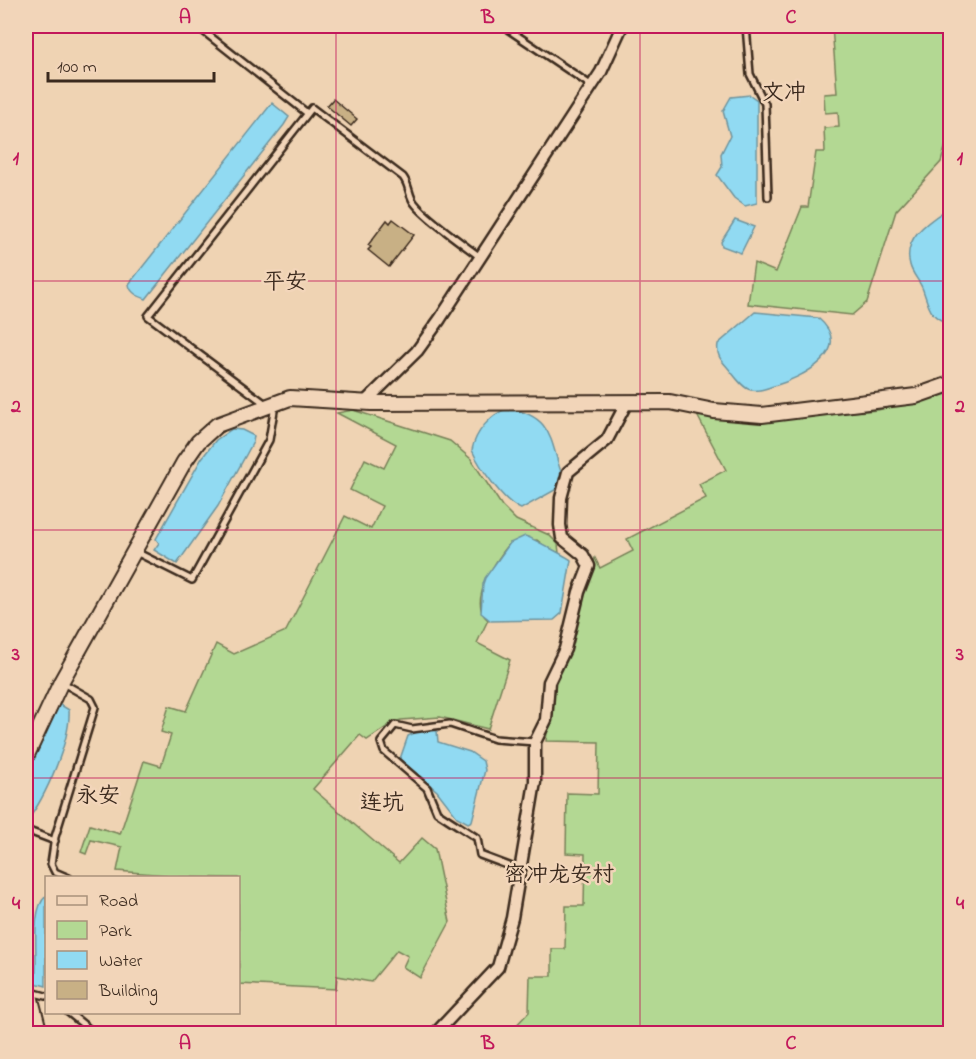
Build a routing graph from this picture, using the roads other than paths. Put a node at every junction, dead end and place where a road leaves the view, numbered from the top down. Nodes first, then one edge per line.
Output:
1 (197, 26) edge
2 (503, 26) edge
3 (622, 26) edge
4 (746, 26) edge
5 (592, 86) junction
6 (307, 113) junction
7 (768, 196) dead end
8 (481, 258) junction
9 (951, 384) edge
10 (627, 402) junction
11 (364, 403) junction
12 (272, 404) junction
13 (135, 551) junction
14 (61, 682) junction
15 (535, 742) junction
16 (26, 757) edge
17 (26, 830) edge
18 (55, 841) junction
19 (520, 870) junction
20 (65, 876) edge
21 (27, 986) edge
22 (45, 995) edge
23 (70, 1014) edge
24 (40, 1034) edge
25 (95, 1034) edge
26 (435, 1034) edge

1 - 6 lane
2 - 5 lane
3 - 5 street
4 - 7 lane
5 - 8 street
6 - 8 lane
6 - 12 lane
8 - 11 street
9 - 10 street
10 - 11 street
10 - 15 street
11 - 12 street
12 - 13 street
12 - 13 lane
13 - 14 street
14 - 16 street
14 - 18 lane
15 - 19 street
15 - 19 lane
17 - 18 lane
18 - 20 lane
19 - 26 street
21 - 22 lane
21 - 24 street
23 - 25 lane

